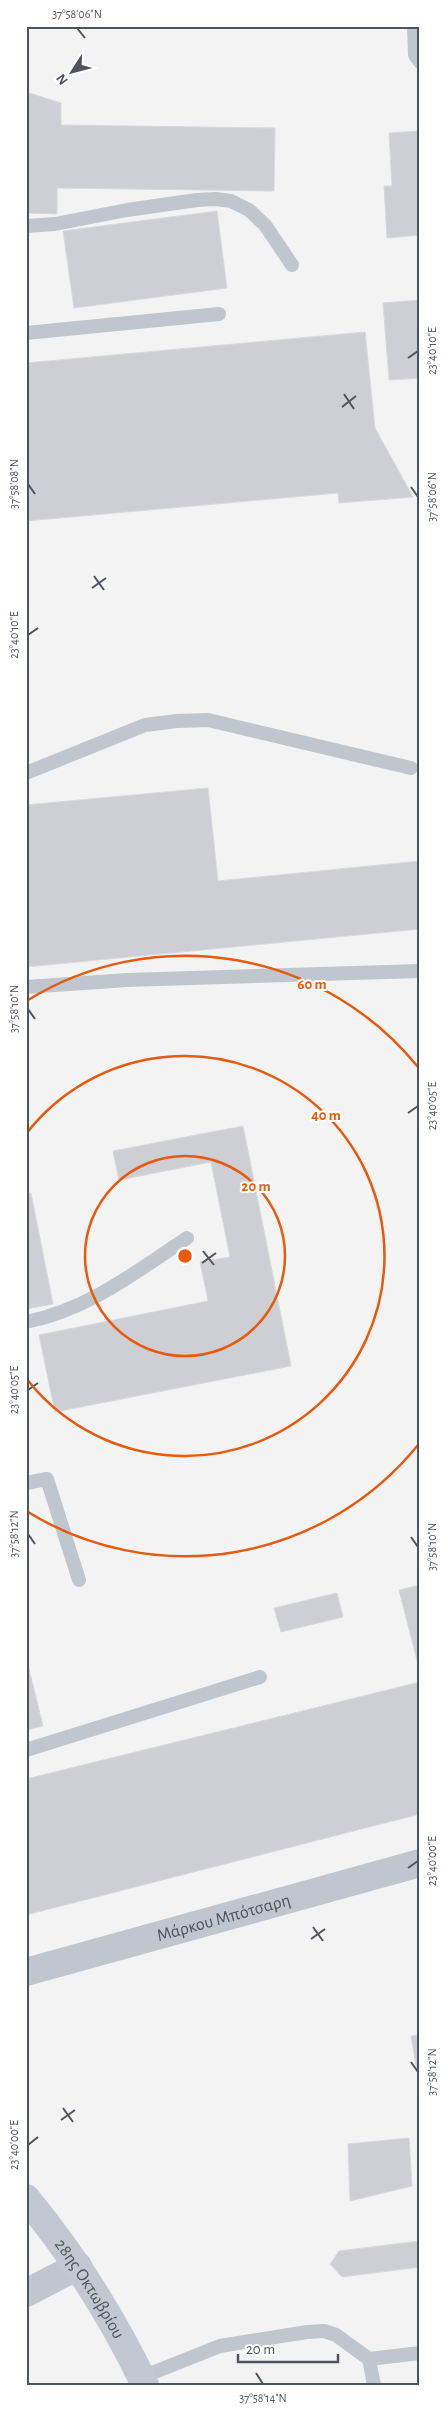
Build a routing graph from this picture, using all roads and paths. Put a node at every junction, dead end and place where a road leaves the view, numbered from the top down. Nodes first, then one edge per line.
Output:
1 (414, 26) edge
2 (420, 62) edge
3 (26, 226) edge
4 (292, 265) dead end
5 (219, 314) dead end
6 (26, 333) edge
7 (411, 768) dead end
8 (26, 773) edge
9 (420, 971) edge
10 (26, 987) edge
11 (187, 1238) dead end
12 (26, 1322) edge
13 (26, 1483) edge
14 (79, 1580) dead end
15 (260, 1677) dead end
16 (26, 1750) edge
17 (420, 1863) edge
18 (26, 1972) edge
19 (26, 2198) edge
20 (78, 2266) junction
21 (26, 2293) edge
22 (420, 2353) edge
23 (369, 2359) junction
24 (144, 2381) edge
25 (374, 2385) edge

1 - 2 lane
3 - 4 lane
5 - 6 lane
7 - 8 lane
9 - 10 lane
11 - 12 lane
13 - 14 lane
15 - 16 lane
17 - 18 street, Μάρκου Μπότσαρη
19 - 20 street, 28ης Οκτωβρίου
20 - 21 street
20 - 24 street, 28ης Οκτωβρίου
22 - 23 lane
23 - 24 lane
23 - 25 lane

